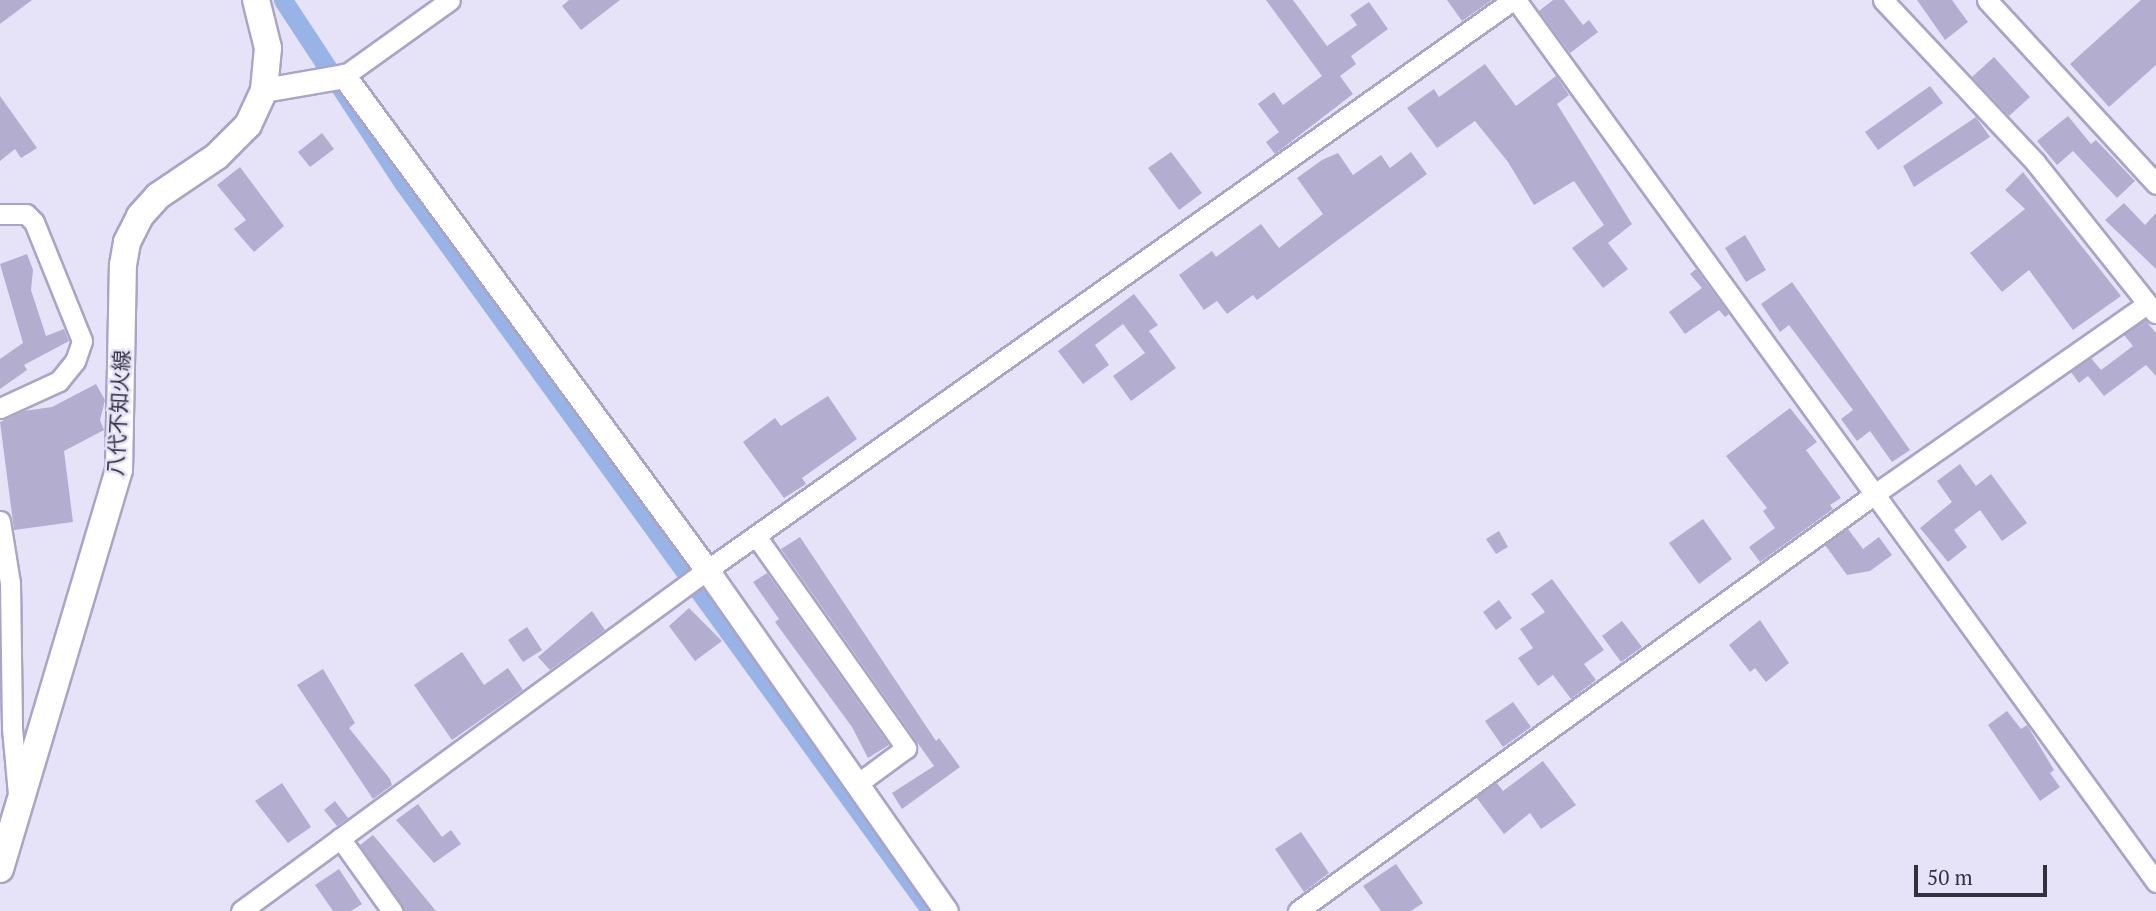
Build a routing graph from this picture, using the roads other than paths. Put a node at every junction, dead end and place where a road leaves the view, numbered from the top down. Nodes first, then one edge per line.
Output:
1 (256, 0) edge
2 (450, 0) edge
3 (1515, 0) edge
4 (1882, 0) edge
5 (1987, 0) edge
6 (344, 76) junction
7 (264, 90) junction
8 (2156, 184) edge
9 (0, 214) edge
10 (2151, 309) edge
11 (0, 408) edge
12 (1876, 493) junction
13 (0, 521) edge
14 (756, 536) junction
15 (707, 570) junction
16 (857, 784) junction
17 (19, 806) junction
18 (340, 838) junction
19 (0, 869) edge
20 (2156, 881) edge
21 (241, 911) edge
22 (392, 911) edge
23 (946, 911) edge
24 (1298, 911) edge

1 - 7 main road, 八代不知火線
2 - 6 street
3 - 12 street
3 - 14 street
4 - 10 street
5 - 8 street
6 - 7 street
6 - 15 street
7 - 17 main road, 八代不知火線
9 - 11 street
10 - 12 street
12 - 20 street
12 - 24 street
13 - 17 street
14 - 15 street
14 - 16 street
15 - 16 street
15 - 18 street
16 - 23 street
17 - 19 main road, 八代不知火線
18 - 21 street
18 - 22 street

